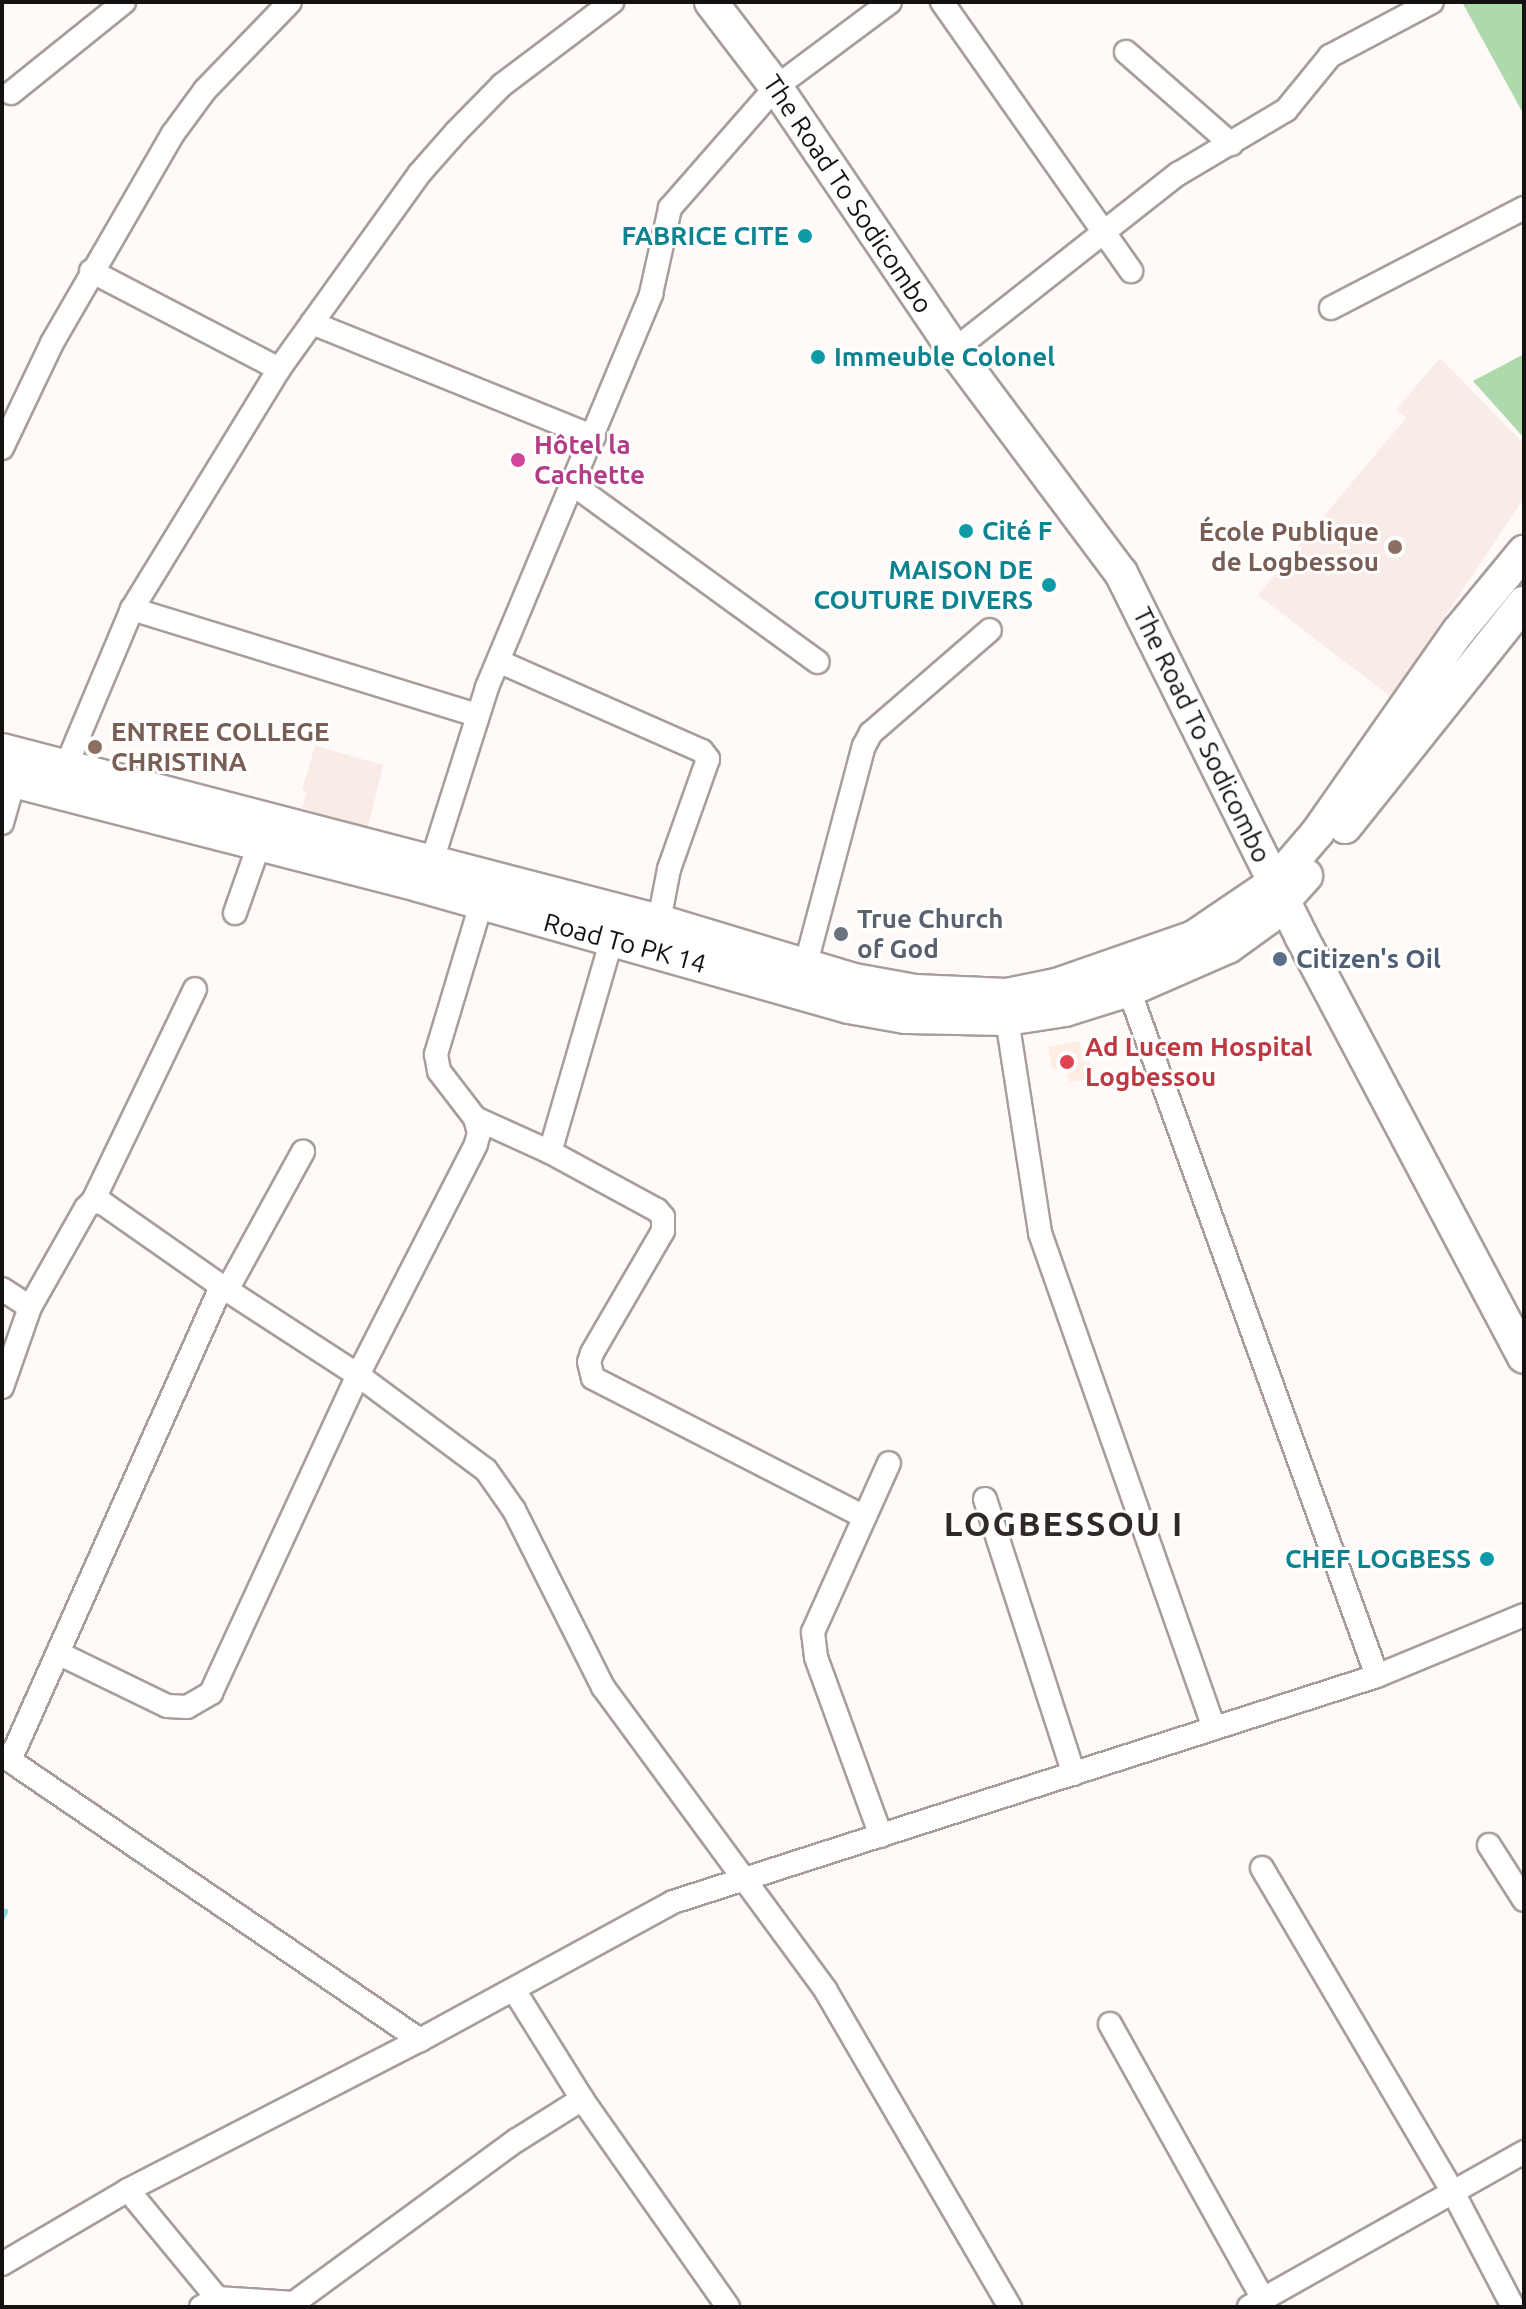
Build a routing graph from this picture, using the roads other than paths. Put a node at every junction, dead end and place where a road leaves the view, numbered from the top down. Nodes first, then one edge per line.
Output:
1 (124, 2) edge
2 (290, 2) edge
3 (612, 2) edge
4 (711, 2) edge
5 (890, 2) edge
6 (942, 2) edge
7 (1432, 2) edge
8 (1126, 52) dead end
9 (776, 87) junction
10 (11, 93) dead end
11 (1231, 144) junction
12 (1524, 208) edge
13 (1105, 233) junction
14 (91, 271) junction
15 (1131, 271) dead end
16 (1331, 308) dead end
17 (312, 323) junction
18 (954, 350) junction
19 (279, 369) junction
20 (594, 437) junction
21 (2, 448) edge
22 (574, 485) junction
23 (1524, 552) edge
24 (1524, 603) edge
25 (132, 609) junction
26 (990, 630) dead end
27 (498, 661) junction
28 (818, 662) dead end
29 (477, 715) junction
30 (2, 750) edge
31 (62, 778) junction
32 (8, 779) edge
33 (2, 823) edge
34 (259, 845) junction
35 (431, 864) junction
36 (1279, 892) junction
37 (481, 904) junction
38 (235, 913) dead end
39 (659, 921) junction
40 (1236, 926) junction
41 (612, 939) junction
42 (805, 967) junction
43 (195, 989) dead end
44 (1129, 990) junction
45 (1007, 1019) junction
46 (475, 1118) junction
47 (303, 1152) dead end
48 (550, 1152) junction
49 (93, 1201) junction
50 (224, 1288) junction
51 (2, 1289) edge
52 (30, 1307) junction
53 (1522, 1349) edge
54 (358, 1375) junction
55 (2, 1387) edge
56 (889, 1463) dead end
57 (985, 1499) dead end
58 (865, 1517) junction
59 (1524, 1615) edge
60 (58, 1653) junction
61 (1377, 1676) junction
62 (1214, 1728) junction
63 (6, 1757) edge
64 (1074, 1774) junction
65 (881, 1836) junction
66 (1489, 1845) dead end
67 (1262, 1868) dead end
68 (746, 1879) junction
69 (1524, 1900) edge
70 (514, 1990) junction
71 (1110, 2024) dead end
72 (420, 2040) junction
73 (582, 2099) junction
74 (1524, 2152) edge
75 (128, 2190) junction
76 (1455, 2196) junction
77 (2, 2264) edge
78 (209, 2303) edge
79 (1260, 2304) edge
80 (296, 2305) edge
81 (728, 2307) edge
82 (1010, 2307) edge
83 (1513, 2307) edge

1 - 10 street
2 - 14 street
3 - 17 street
4 - 9 main road, The Road To Sodicombo
5 - 9 street
6 - 13 street
7 - 11 street
8 - 11 street
9 - 18 main road, The Road To Sodicombo
9 - 20 street
11 - 13 street
12 - 16 street
13 - 15 street
13 - 18 street
14 - 19 street
14 - 21 street
17 - 19 street
17 - 20 street
18 - 36 main road, The Road To Sodicombo
19 - 25 street
20 - 22 street
22 - 27 street
22 - 28 street
23 - 36 main road
24 - 36 main road
25 - 29 street
25 - 31 street
26 - 42 street
27 - 29 street
27 - 39 street
29 - 35 street
30 - 31 main road, Road To PK 14
31 - 32 main road, Road To PK 14
31 - 34 main road, Road To PK 14
31 - 35 main road, Road To PK 14
32 - 33 street
34 - 37 main road, Road To PK 14
34 - 38 street
35 - 39 main road, Road To PK 14
36 - 40 main road
36 - 53 main road, The Road To Sodicombo
37 - 41 main road, Road To PK 14
37 - 46 street
39 - 42 main road, Road To PK 14
40 - 42 main road, Road To PK 14
40 - 44 main road, Road To PK 14
41 - 45 main road, Road To PK 14
41 - 48 street
43 - 49 street
44 - 45 main road, Road To PK 14
44 - 61 street
45 - 62 street
46 - 48 street
46 - 54 street
47 - 50 street
48 - 58 street
49 - 50 street
49 - 52 street
50 - 54 street
50 - 60 street
51 - 52 street
52 - 55 street
54 - 60 street
54 - 68 street
56 - 58 street
57 - 64 street
58 - 65 street
59 - 61 street
60 - 63 street
61 - 62 street
62 - 64 street
63 - 72 street
64 - 65 street
65 - 68 street
66 - 69 street
67 - 76 street
68 - 70 street
68 - 82 street
70 - 72 street
70 - 73 street
71 - 79 street
72 - 75 street
73 - 80 street
73 - 81 street
74 - 76 street
75 - 77 street
75 - 78 street
76 - 79 street
76 - 83 street
78 - 80 street

